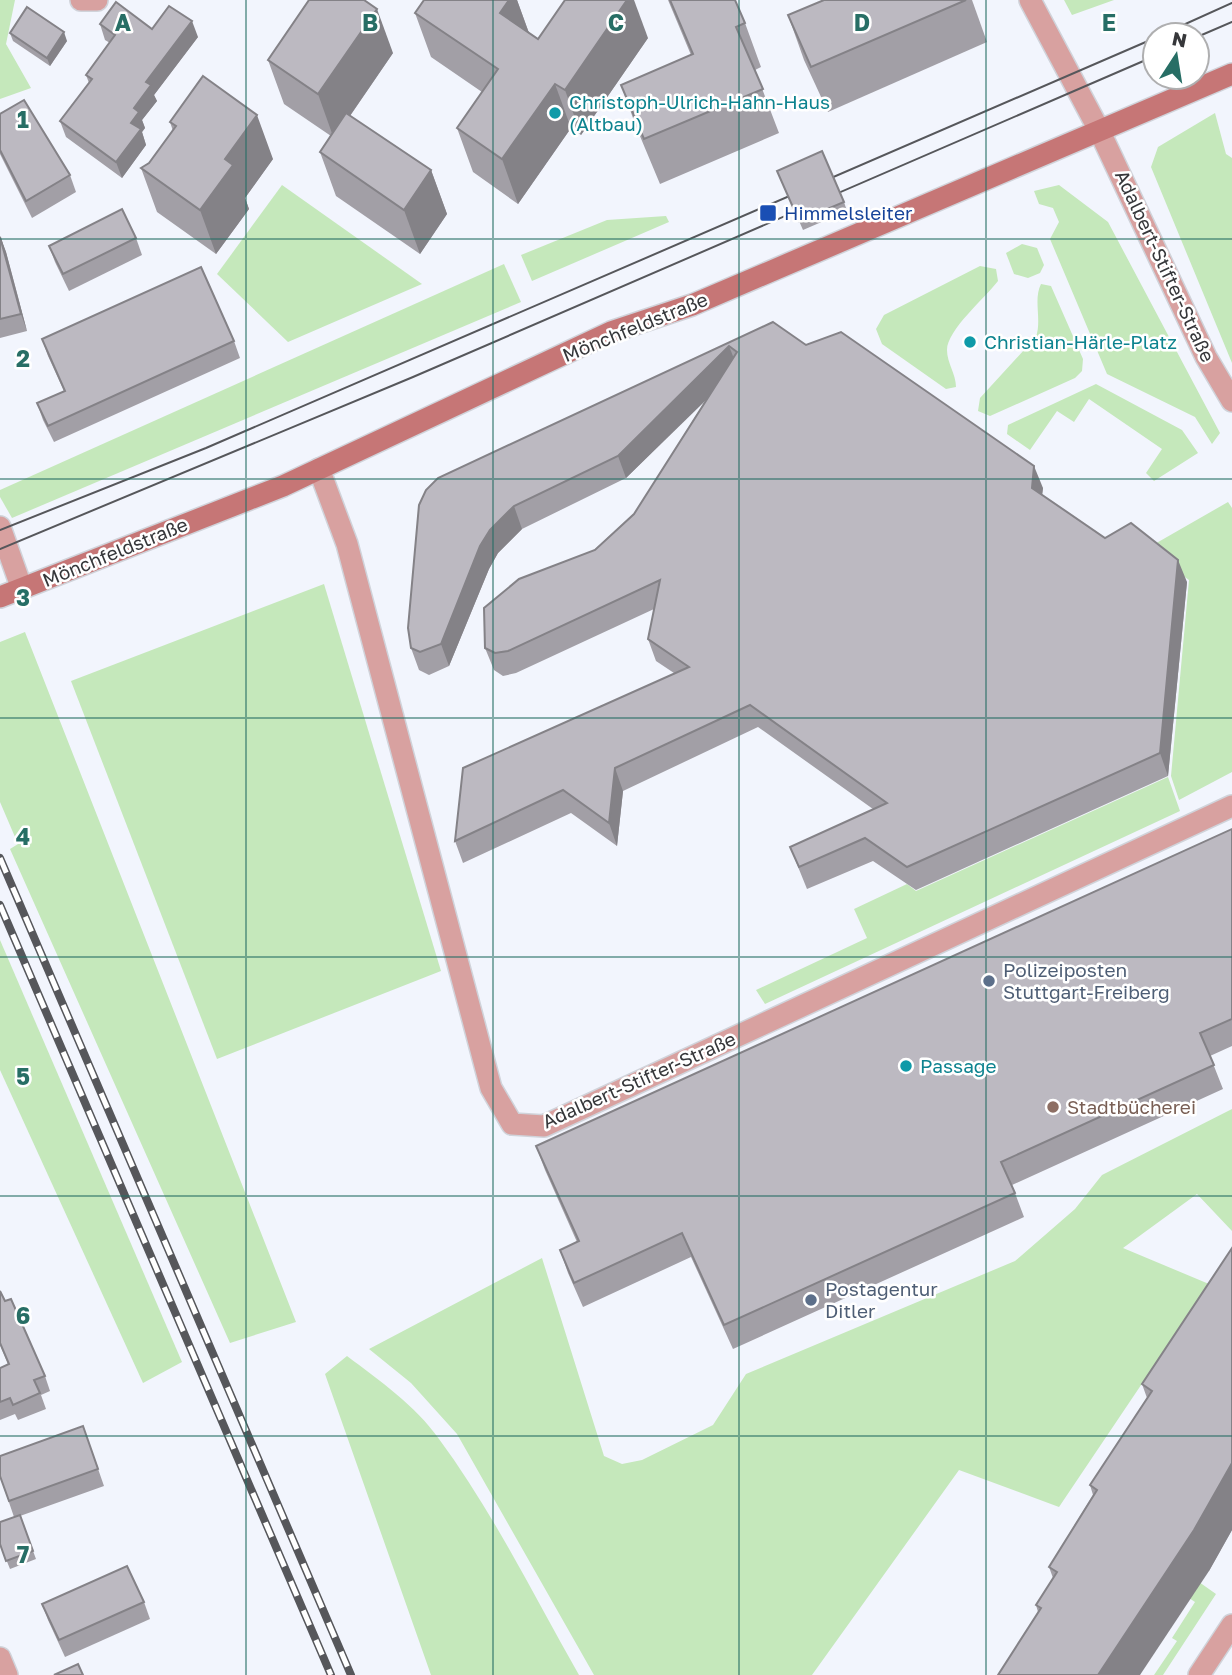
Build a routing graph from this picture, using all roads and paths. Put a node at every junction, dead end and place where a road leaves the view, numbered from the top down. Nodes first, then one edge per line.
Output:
1 (81, 0) edge
2 (97, 0) edge
3 (1030, 0) edge
4 (1232, 74) edge
5 (1099, 130) junction
6 (1232, 401) edge
7 (319, 469) junction
8 (0, 527) edge
9 (22, 589) junction
10 (0, 597) edge
11 (1232, 806) edge
12 (1232, 1625) edge
13 (0, 1658) edge
14 (8, 1675) edge
15 (1199, 1675) edge

1 - 2 street
3 - 5 street, Adalbert-Stifter-Straße
4 - 5 main road, Mönchfeldstraße
5 - 6 street, Adalbert-Stifter-Straße
5 - 7 main road, Mönchfeldstraße
7 - 9 main road, Mönchfeldstraße
7 - 11 street, Adalbert-Stifter-Straße
8 - 9 street
9 - 10 main road, Mönchfeldstraße
12 - 15 street
13 - 14 street

